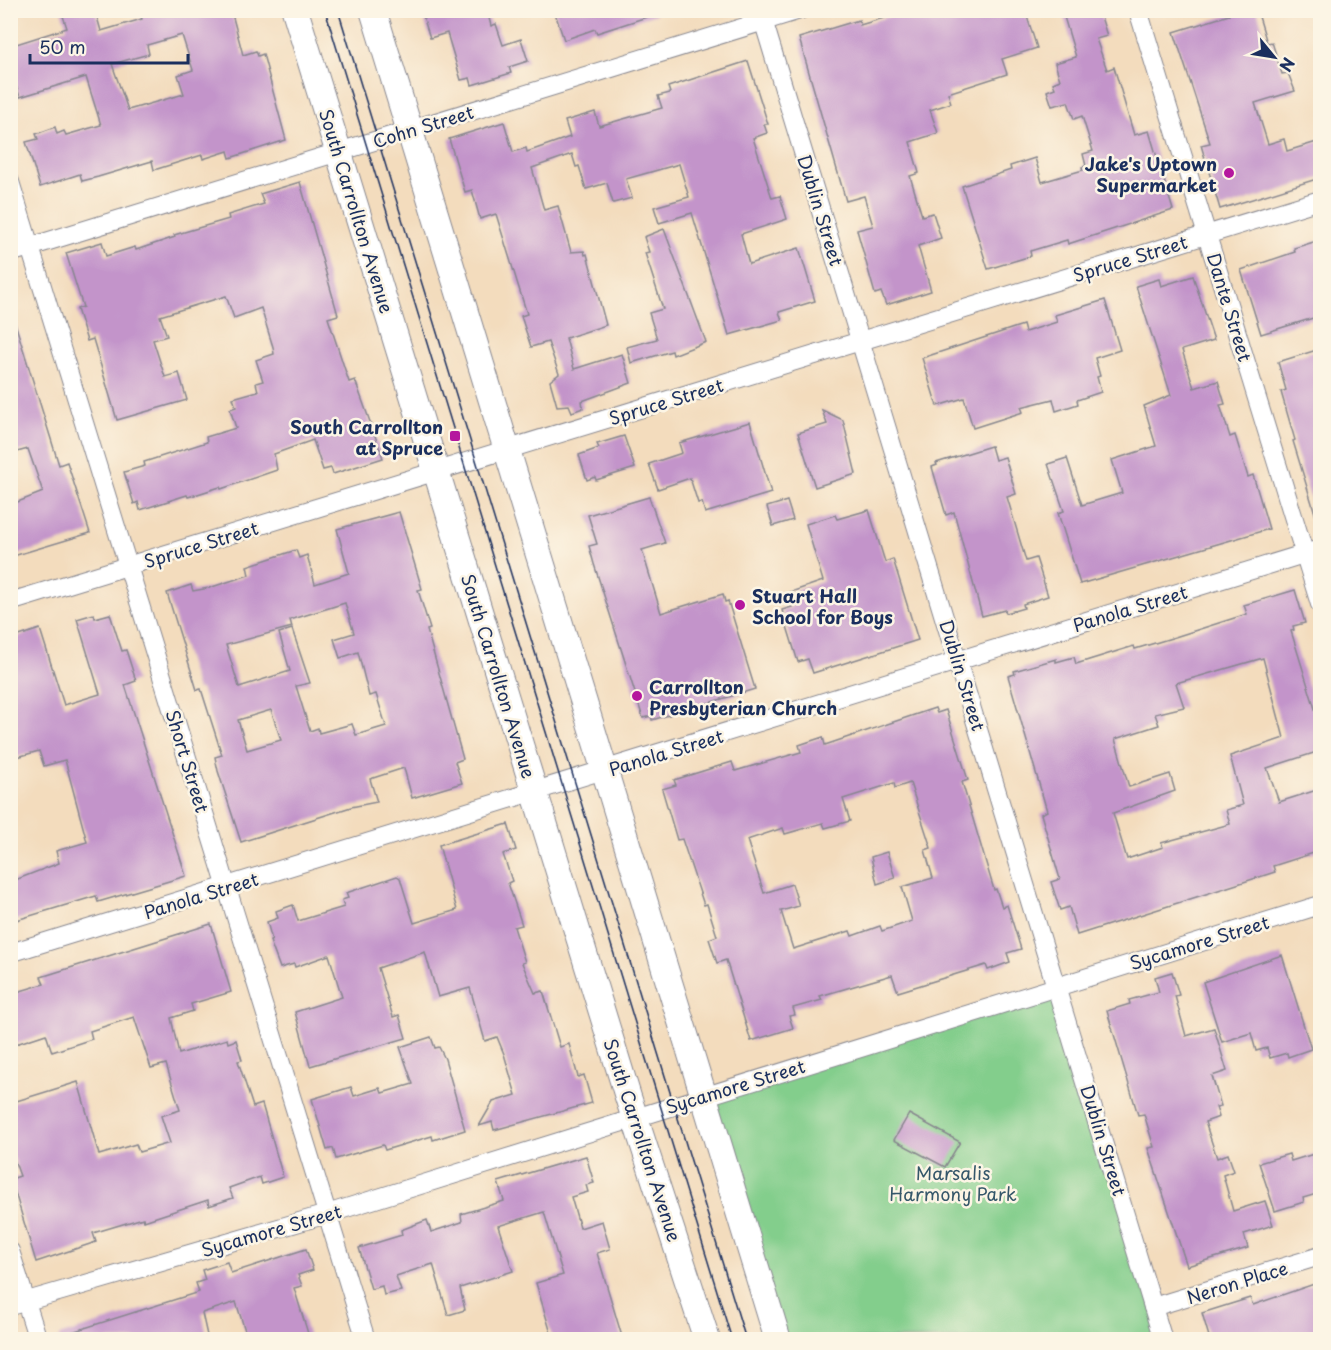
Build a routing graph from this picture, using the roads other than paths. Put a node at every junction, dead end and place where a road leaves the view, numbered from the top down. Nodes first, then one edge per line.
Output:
1 (295, 10) edge
2 (373, 10) edge
3 (800, 10) edge
4 (1138, 10) edge
5 (761, 16) edge
6 (410, 130) junction
7 (339, 153) junction
8 (10, 182) edge
9 (1320, 200) edge
10 (1207, 234) junction
11 (30, 247) junction
12 (10, 253) edge
13 (861, 341) junction
14 (507, 450) junction
15 (436, 472) junction
16 (1313, 552) edge
17 (128, 566) junction
18 (10, 602) edge
19 (1320, 604) edge
20 (958, 661) junction
21 (605, 772) junction
22 (535, 792) junction
23 (227, 887) junction
24 (1320, 905) edge
25 (10, 953) edge
26 (1058, 986) junction
27 (704, 1096) junction
28 (634, 1117) junction
29 (327, 1214) junction
30 (10, 1251) edge
31 (1320, 1256) edge
32 (18, 1304) edge
33 (1154, 1307) junction
34 (38, 1340) edge
35 (366, 1340) edge
36 (707, 1340) edge
37 (778, 1340) edge
38 (1163, 1340) edge

1 - 7 main road, South Carrollton Avenue
2 - 6 main road
3 - 5 street, Cohn Street
4 - 10 street, Dante Street
5 - 6 street, Cohn Street
5 - 13 street, Dublin Street
6 - 7 street, Cohn Street
6 - 14 main road
7 - 11 street, Cohn Street
7 - 15 main road, South Carrollton Avenue
8 - 11 street, Short Street
9 - 10 street, Spruce Street
10 - 13 street, Spruce Street
10 - 16 street, Dante Street
11 - 12 street, Cohn Street
11 - 17 street, Short Street
13 - 14 street, Spruce Street
13 - 20 street, Dublin Street
14 - 15 street, Spruce Street
14 - 21 main road
15 - 17 street, Spruce Street
15 - 22 main road, South Carrollton Avenue
16 - 19 street, Dante Street
16 - 20 street, Panola Street
17 - 18 street, Spruce Street
17 - 23 street, Short Street
20 - 21 street, Panola Street
20 - 26 street, Dublin Street
21 - 22 street, Panola Street
21 - 27 main road
22 - 23 street, Panola Street
22 - 28 main road, South Carrollton Avenue
23 - 25 street, Panola Street
23 - 29 street, Short Street
24 - 26 street, Sycamore Street
26 - 27 street, Sycamore Street
26 - 33 street, Dublin Street
27 - 28 street, Sycamore Street
27 - 37 main road
28 - 29 street, Sycamore Street
28 - 36 main road, South Carrollton Avenue
29 - 32 street, Sycamore Street
29 - 35 street, Short Street
30 - 32 street
31 - 33 street, Neron Place
32 - 34 street
33 - 38 street, Dublin Street

